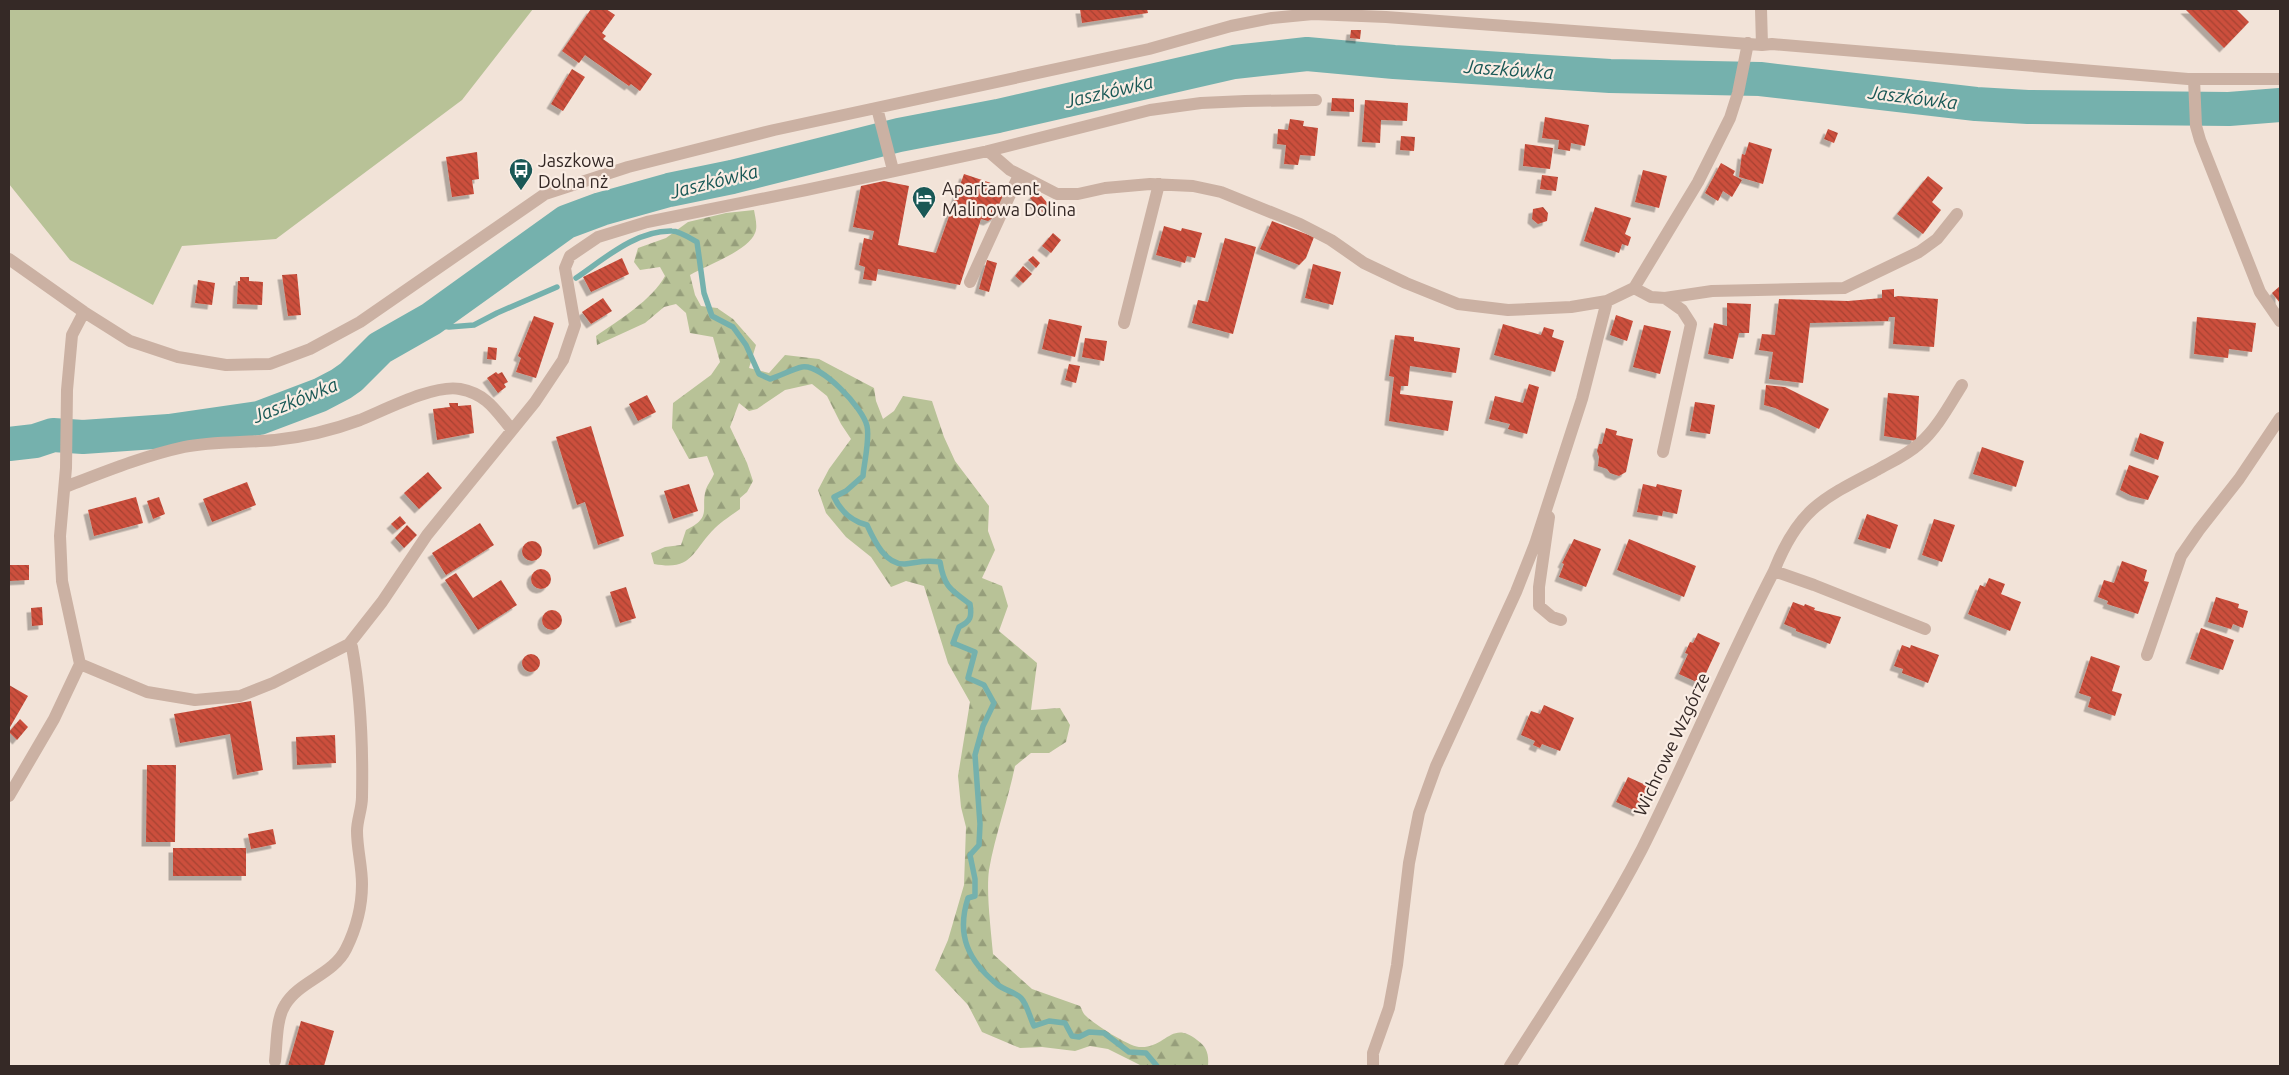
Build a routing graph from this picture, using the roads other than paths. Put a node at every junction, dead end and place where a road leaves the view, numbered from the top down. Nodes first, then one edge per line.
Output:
1 (1761, 9) edge
2 (1748, 43) junction
3 (1762, 45) junction
4 (2280, 79) edge
5 (2194, 80) junction
6 (1316, 100) dead end
7 (877, 108) junction
8 (988, 151) junction
9 (894, 170) junction
10 (1019, 175) junction
11 (1159, 184) junction
12 (1957, 214) dead end
13 (9, 259) edge
14 (970, 282) dead end
15 (1634, 288) junction
16 (1665, 298) junction
17 (1607, 301) junction
18 (84, 312) junction
19 (2280, 321) edge
20 (1124, 323) dead end
21 (1962, 385) dead end
22 (2280, 418) edge
23 (512, 430) junction
24 (1663, 452) dead end
25 (65, 487) junction
26 (1550, 499) junction
27 (1774, 571) junction
28 (1560, 620) dead end
29 (1925, 629) dead end
30 (349, 644) junction
31 (2147, 655) dead end
32 (80, 664) junction
33 (9, 796) edge
34 (275, 1061) dead end
35 (1373, 1066) edge
36 (1510, 1066) edge

1 - 3 street
2 - 3 street
2 - 7 street
2 - 15 street
3 - 5 street
4 - 5 street
5 - 19 street
6 - 8 street
7 - 9 street
7 - 18 street
8 - 9 street
8 - 10 street
9 - 23 street
10 - 11 street
10 - 14 street
11 - 17 street
11 - 20 street
12 - 16 street
13 - 18 street
15 - 16 street
15 - 17 street
16 - 24 street
17 - 26 street
18 - 25 street
21 - 27 street, Wichrowe Wzgórze
22 - 31 street
23 - 25 street
23 - 30 street
25 - 32 street
26 - 28 street
26 - 35 street
27 - 29 street
27 - 36 street, Wichrowe Wzgórze
30 - 32 street
30 - 34 street
32 - 33 street

